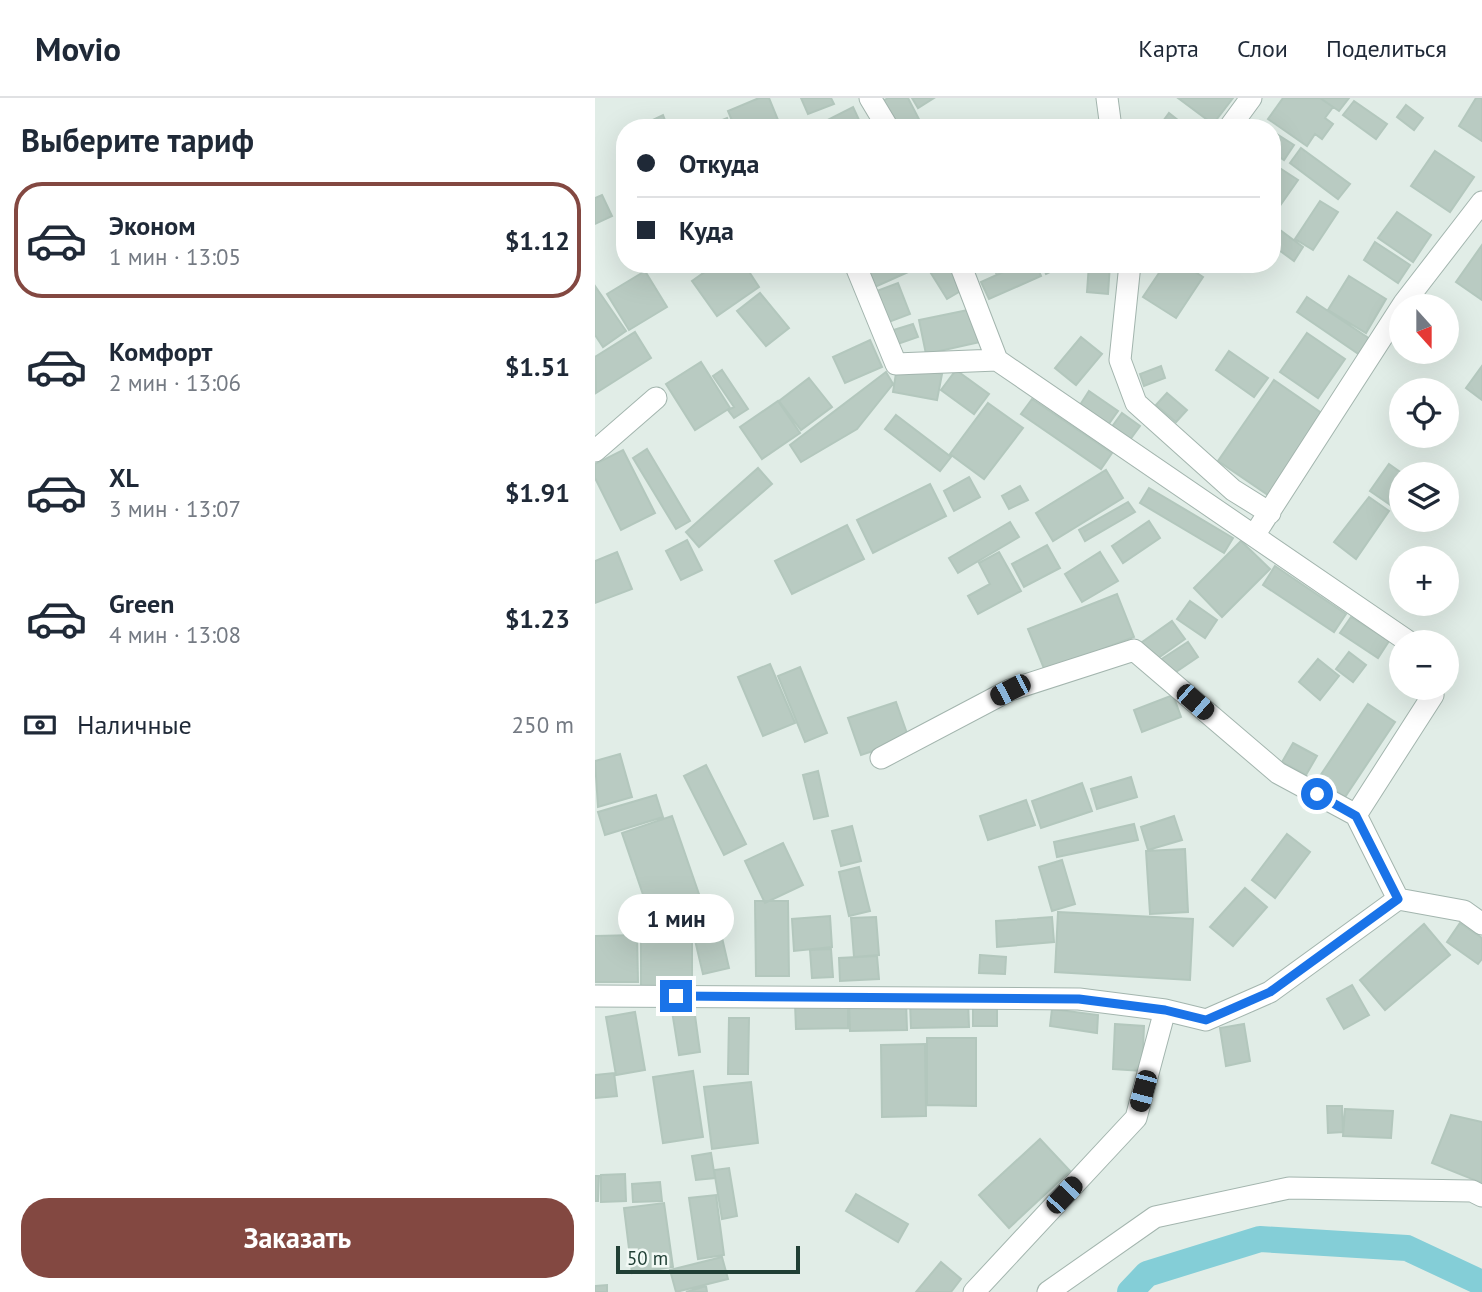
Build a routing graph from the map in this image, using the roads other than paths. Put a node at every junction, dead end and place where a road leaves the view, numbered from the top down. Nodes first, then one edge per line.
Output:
1 (870, 98) edge
2 (1107, 98) edge
3 (1251, 98) edge
4 (883, 119) edge
5 (1110, 119) edge
6 (1236, 119) edge
7 (1482, 202) edge
8 (859, 273) edge
9 (963, 273) edge
10 (1129, 273) edge
11 (997, 360) junction
12 (656, 398) dead end
13 (595, 451) edge
14 (1270, 513) junction
15 (1255, 534) junction
16 (1392, 630) edge
17 (1430, 700) edge
18 (881, 758) dead end
19 (1356, 816) junction
20 (1398, 899) junction
21 (1482, 924) edge
22 (595, 996) edge
23 (1165, 1010) junction
24 (1482, 1196) edge
25 (974, 1292) edge
26 (1048, 1292) edge

1 - 4 street
2 - 5 street
3 - 6 street
7 - 14 street
8 - 11 street
9 - 11 street
10 - 14 street
11 - 15 street
12 - 13 street
14 - 15 street
15 - 16 street
17 - 19 street
18 - 19 street
19 - 20 street
20 - 21 street
20 - 23 street
22 - 23 street
23 - 25 street
24 - 26 street

